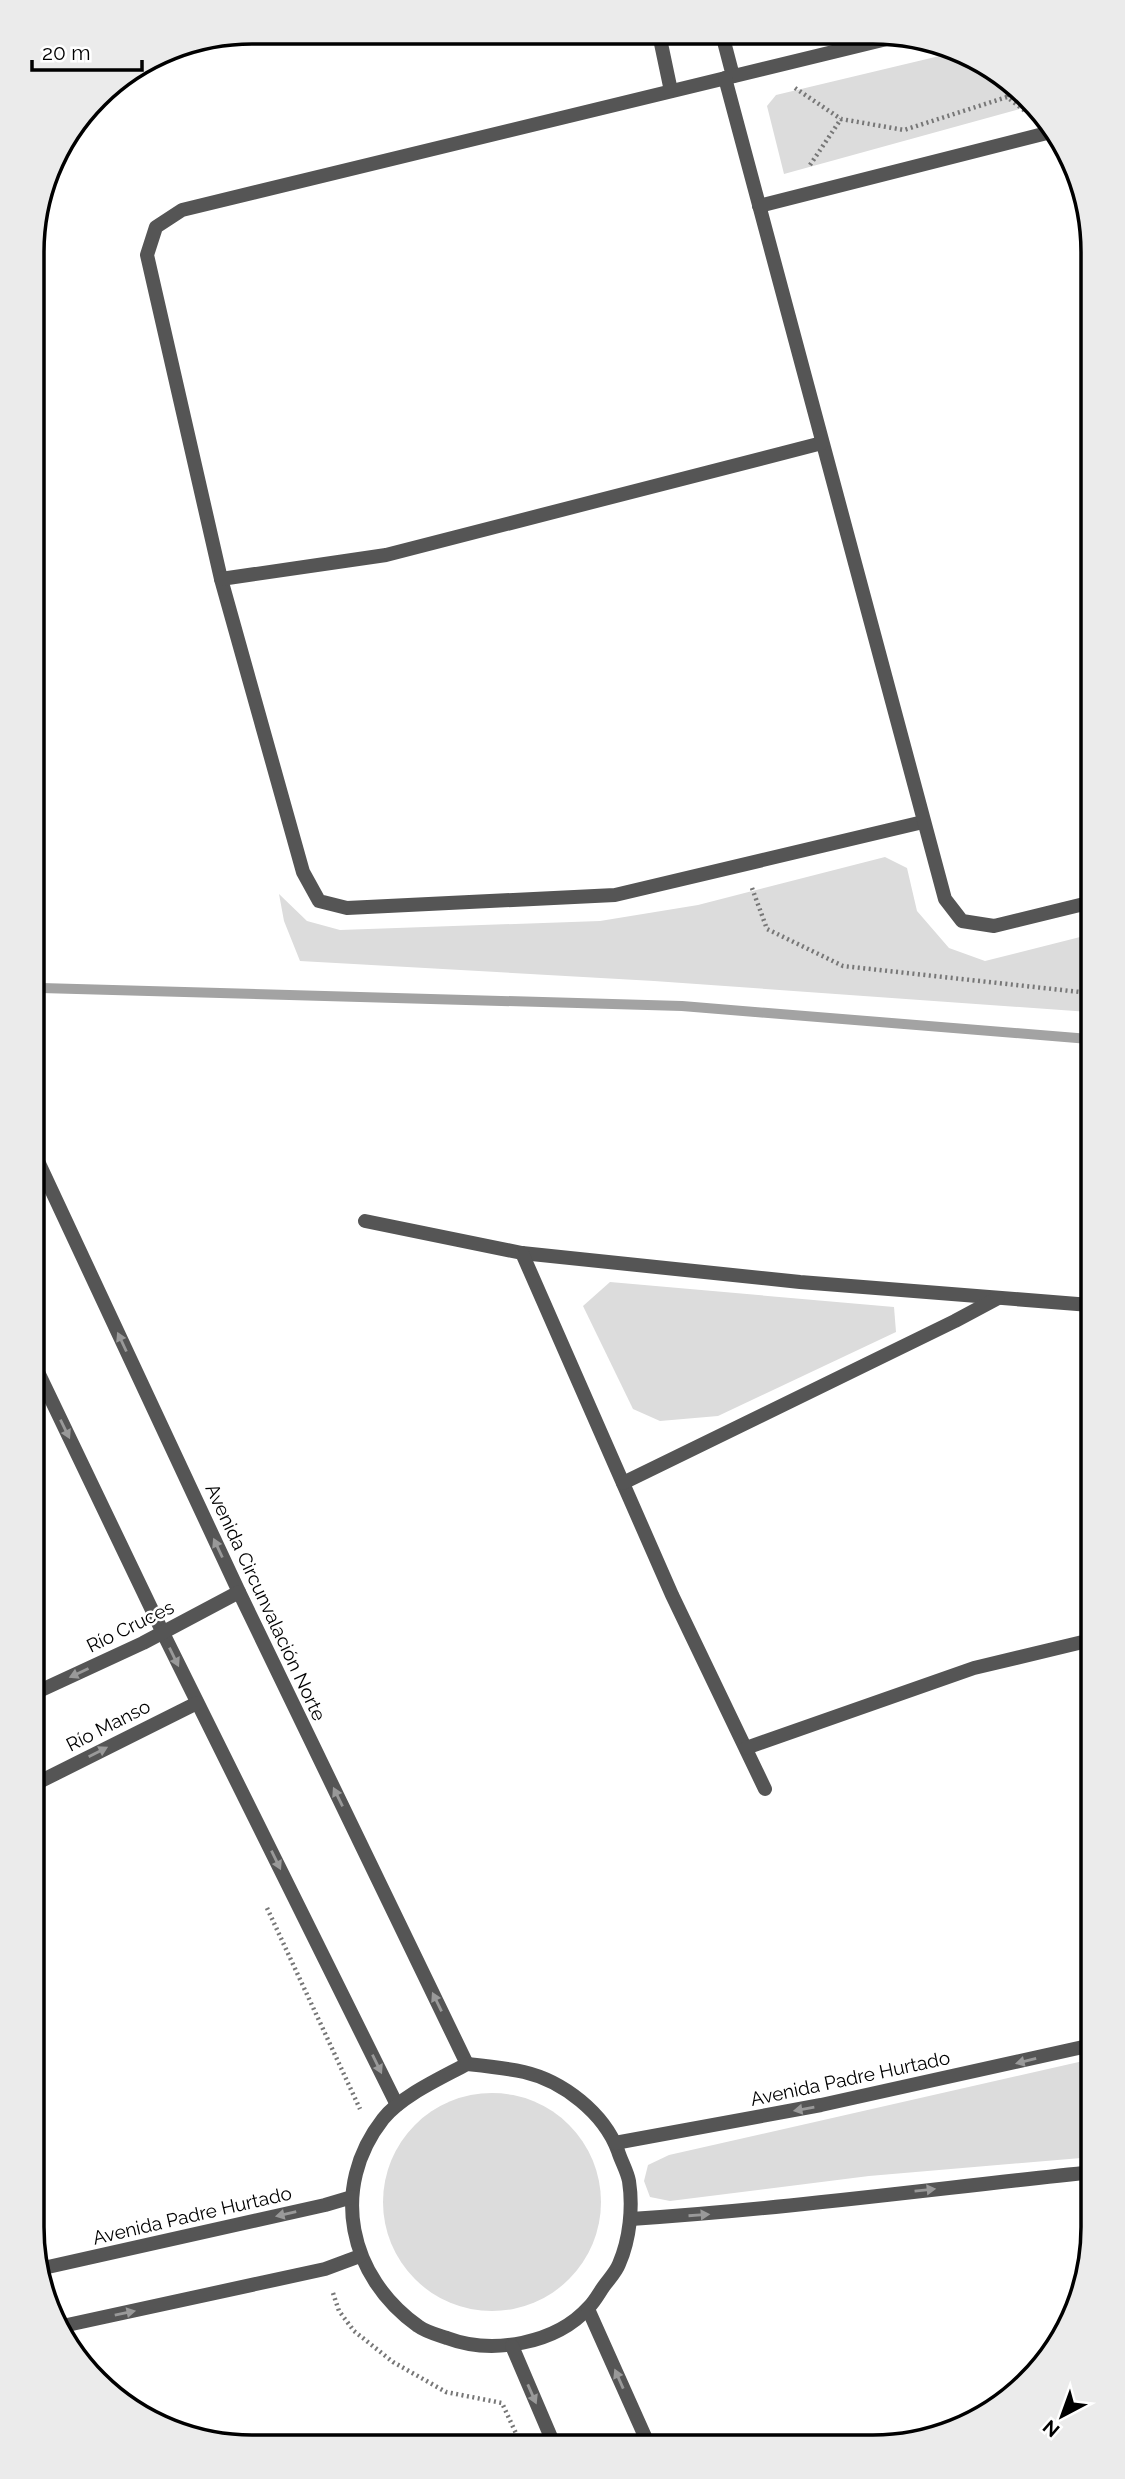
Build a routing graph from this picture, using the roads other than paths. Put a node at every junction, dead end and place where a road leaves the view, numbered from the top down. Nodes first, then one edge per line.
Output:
1 (661, 44) edge
2 (724, 44) edge
3 (866, 44) edge
4 (729, 77) junction
5 (671, 91) junction
6 (1044, 134) edge
7 (759, 206) junction
8 (822, 443) junction
9 (221, 579) junction
10 (923, 822) junction
11 (1081, 905) edge
12 (44, 1174) edge
13 (365, 1221) dead end
14 (522, 1253) junction
15 (999, 1298) junction
16 (1081, 1304) edge
17 (44, 1386) edge
18 (622, 1483) junction
19 (239, 1592) junction
20 (163, 1633) junction
21 (1081, 1642) edge
22 (44, 1689) edge
23 (197, 1703) junction
24 (746, 1748) junction
25 (44, 1780) edge
26 (765, 1789) dead end
27 (1081, 2047) edge
28 (467, 2064) junction
29 (397, 2105) junction
30 (615, 2143) junction
31 (1081, 2173) edge
32 (352, 2197) junction
33 (631, 2219) junction
34 (360, 2256) junction
35 (48, 2267) edge
36 (588, 2309) junction
37 (68, 2325) edge
38 (512, 2346) junction
39 (550, 2435) edge
40 (644, 2435) edge

1 - 5 street
2 - 4 street
3 - 4 street
4 - 5 street
4 - 7 street
5 - 9 street
6 - 7 street
7 - 8 street
8 - 9 street
8 - 10 street
9 - 10 street
10 - 11 street
19 -> 12 street, Avenida Circunvalación Norte
13 - 14 street
14 - 15 street
14 - 18 street
15 - 16 street
15 - 18 street
17 -> 20 street
18 - 24 street
19 - 20 street, Río Cruces
28 -> 19 street, Avenida Circunvalación Norte
20 -> 22 street, Río Cruces
20 -> 23 street
21 - 24 street
25 -> 23 street, Río Manso
23 -> 29 street
24 - 26 street
27 -> 30 street, Avenida Padre Hurtado
28 - 29 street
28 - 30 street
29 - 32 street
30 - 33 street
33 -> 31 street
32 - 34 street
32 -> 35 street, Avenida Padre Hurtado
33 - 36 street
37 -> 34 street
34 - 38 street
36 - 38 street
40 -> 36 street
38 -> 39 street

